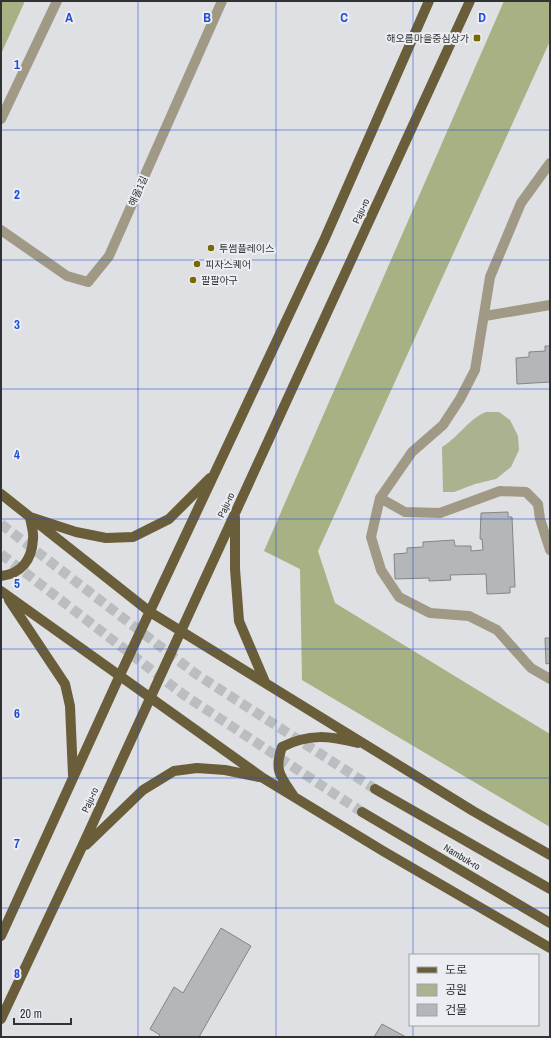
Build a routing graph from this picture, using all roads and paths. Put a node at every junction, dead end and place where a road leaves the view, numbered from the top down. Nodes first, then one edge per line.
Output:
1 (57, 1) edge
2 (222, 1) edge
3 (429, 1) edge
4 (470, 1) edge
5 (1, 119) edge
6 (550, 163) edge
7 (1, 230) edge
8 (550, 305) edge
9 (485, 316) junction
10 (216, 473) junction
11 (1, 494) edge
12 (380, 498) junction
13 (235, 513) junction
14 (30, 517) junction
15 (550, 550) edge
16 (1, 576) edge
17 (3, 592) edge
18 (150, 612) junction
19 (182, 630) junction
20 (120, 675) junction
21 (550, 679) edge
22 (265, 682) junction
23 (150, 698) junction
24 (368, 746) junction
25 (73, 777) junction
26 (263, 778) junction
27 (375, 789) tunnel mouth
28 (294, 798) junction
29 (362, 812) tunnel mouth
30 (81, 849) junction
31 (550, 856) edge
32 (550, 889) edge
33 (550, 923) edge
34 (1, 936) edge
35 (550, 948) edge
36 (1, 1019) edge

1 - 5 street
2 - 7 street, 해올1길
3 - 10 main road
4 - 13 main road, Paju-ro
6 - 9 street
8 - 9 street
9 - 12 street
10 - 14 main road
10 - 18 main road
11 - 14 main road
12 - 15 street
12 - 21 street
13 - 19 main road, Paju-ro
13 - 22 main road
14 - 16 main road
14 - 18 main road
17 - 20 main road
17 - 25 main road
18 - 19 main road
18 - 20 main road
19 - 22 main road
19 - 23 main road, Paju-ro
20 - 23 main road
20 - 25 main road
22 - 24 main road
23 - 26 main road
23 - 30 main road, Paju-ro
24 - 28 main road
24 - 31 main road
25 - 34 main road
26 - 28 main road
26 - 30 main road
27 - 32 main road, Nambuk-ro
28 - 35 main road
29 - 33 main road, Nambuk-ro
30 - 36 main road, Paju-ro

